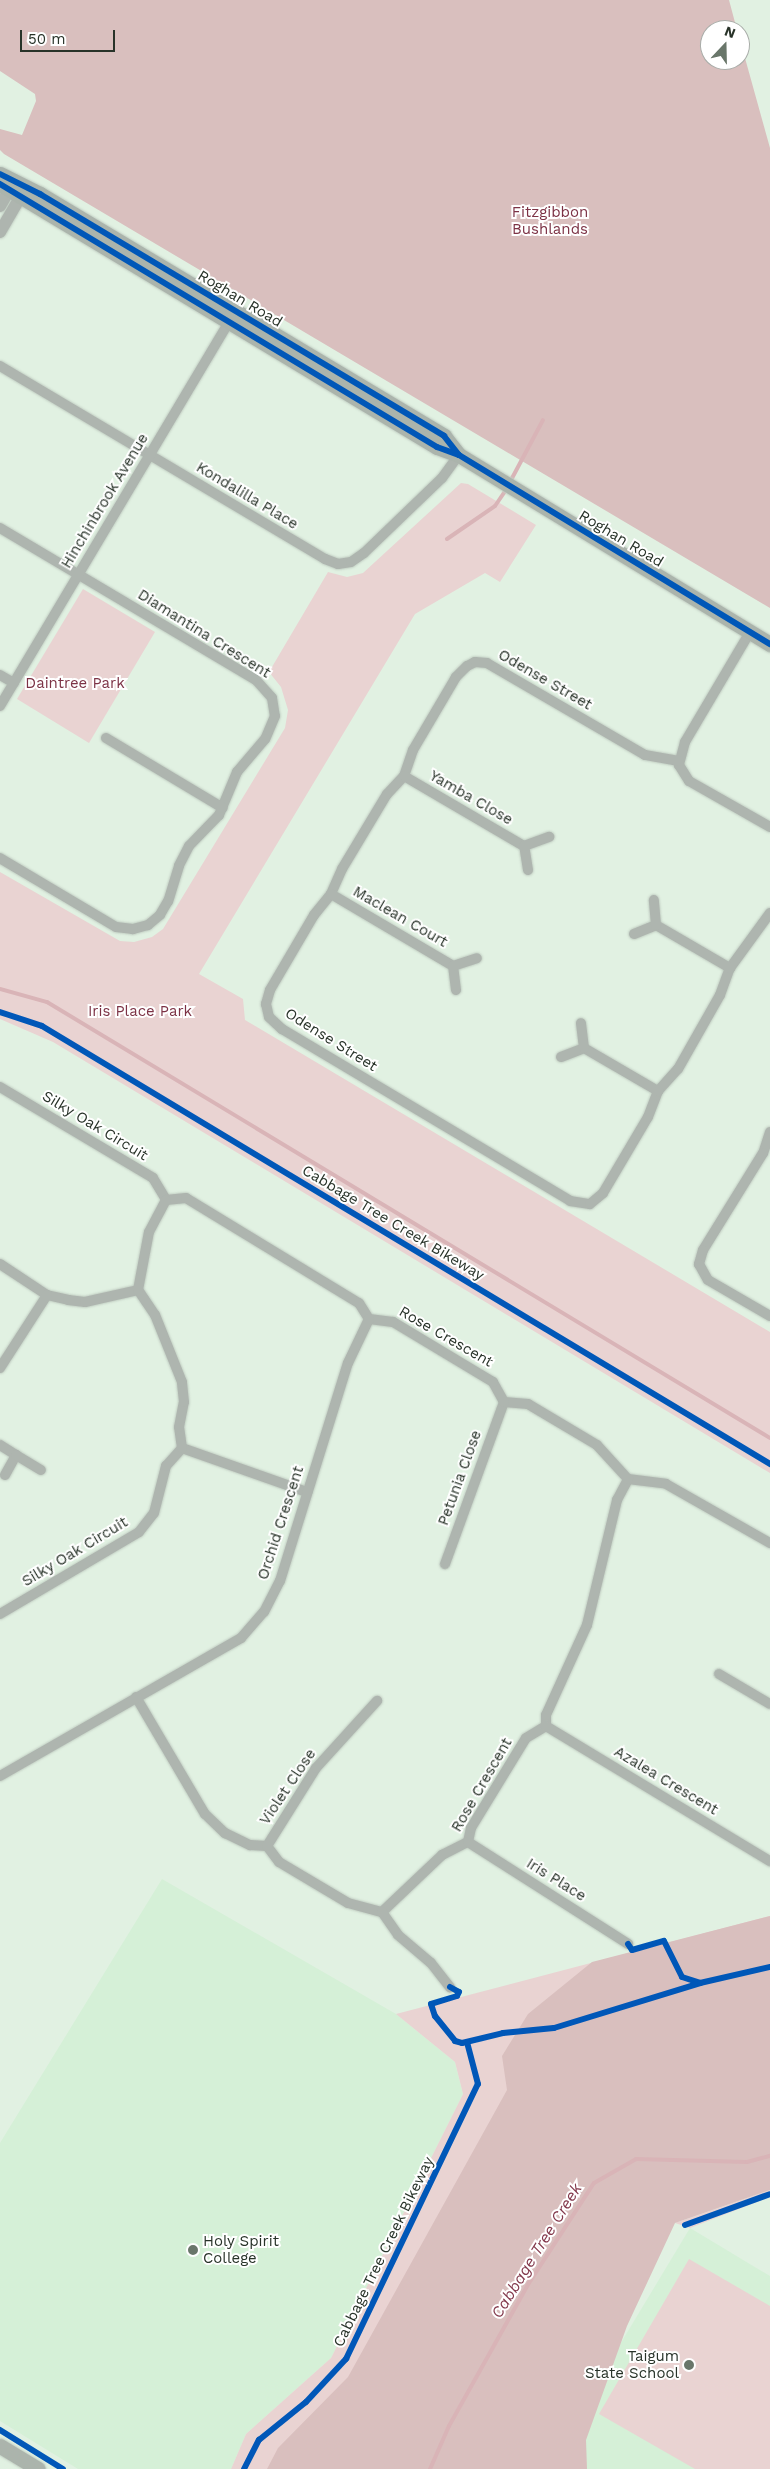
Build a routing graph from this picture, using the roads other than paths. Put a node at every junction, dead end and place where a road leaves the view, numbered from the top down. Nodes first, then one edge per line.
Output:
1 (0, 174) edge
2 (14, 188) edge
3 (0, 206) edge
4 (0, 232) edge
5 (232, 317) junction
6 (0, 366) edge
7 (150, 455) junction
8 (459, 455) junction
9 (0, 528) edge
10 (78, 575) junction
11 (750, 632) junction
12 (770, 644) edge
13 (0, 675) edge
14 (14, 683) junction
15 (0, 706) edge
16 (106, 738) dead end
17 (679, 761) junction
18 (404, 776) junction
19 (223, 808) junction
20 (770, 828) edge
21 (549, 837) dead end
22 (524, 846) junction
23 (0, 858) edge
24 (528, 870) dead end
25 (331, 894) junction
26 (654, 900) dead end
27 (770, 913) edge
28 (656, 925) junction
29 (634, 934) dead end
30 (476, 958) dead end
31 (454, 966) junction
32 (730, 968) junction
33 (456, 990) dead end
34 (581, 1022) dead end
35 (584, 1048) junction
36 (561, 1057) dead end
37 (0, 1087) edge
38 (658, 1091) junction
39 (770, 1132) edge
40 (166, 1200) junction
41 (0, 1264) edge
42 (138, 1290) junction
43 (47, 1295) junction
44 (770, 1316) edge
45 (370, 1319) junction
46 (0, 1368) edge
47 (504, 1402) junction
48 (0, 1445) edge
49 (182, 1448) junction
50 (16, 1455) junction
51 (41, 1470) dead end
52 (5, 1475) dead end
53 (628, 1479) junction
54 (307, 1492) junction
55 (770, 1543) edge
56 (445, 1564) dead end
57 (0, 1614) edge
58 (720, 1674) dead end
59 (136, 1697) junction
60 (377, 1701) dead end
61 (770, 1704) edge
62 (546, 1726) junction
63 (0, 1776) edge
64 (468, 1842) junction
65 (267, 1846) junction
66 (770, 1861) edge
67 (382, 1912) junction
68 (628, 1944) dead end
69 (450, 1987) dead end
70 (0, 2446) edge
71 (38, 2469) edge

1 - 2 main road, Roghan Road
2 - 3 street
2 - 4 street
2 - 5 main road, Roghan Road
5 - 7 street, Hinchinbrook Avenue
5 - 8 main road, Roghan Road
6 - 7 street, Kondalilla Place
7 - 8 street, Kondalilla Place
7 - 10 street, Hinchinbrook Avenue
8 - 11 main road, Roghan Road
9 - 10 street, Diamantina Crescent
10 - 14 street, Hinchinbrook Avenue
10 - 19 street, Diamantina Crescent
11 - 12 main road, Roghan Road
11 - 17 street
13 - 14 street
14 - 15 street, Hinchinbrook Avenue
16 - 19 street
17 - 18 street, Odense Street
17 - 20 street
18 - 22 street, Yamba Close
18 - 25 street, Odense Street
19 - 23 street, Diamantina Crescent
21 - 22 street
22 - 24 street
25 - 31 street, Maclean Court
25 - 38 street, Odense Street
26 - 28 street
27 - 32 street, Odense Street
28 - 29 street
28 - 32 street
30 - 31 street, Maclean Court
31 - 33 street, Maclean Court
32 - 38 street, Odense Street
34 - 35 street
35 - 36 street
35 - 38 street
37 - 40 street, Silky Oak Circuit
39 - 44 street
40 - 42 street
40 - 45 street
41 - 43 street
42 - 43 street
42 - 49 street
43 - 46 street
45 - 47 street, Rose Crescent
45 - 54 street, Orchid Crescent
47 - 53 street
47 - 56 street, Petunia Close
48 - 50 street
49 - 54 street
49 - 57 street, Silky Oak Circuit
50 - 51 street
50 - 52 street
53 - 55 street
53 - 62 street
54 - 59 street, Orchid Crescent
58 - 61 street
59 - 63 street, Orchid Crescent
59 - 65 street
60 - 65 street, Violet Close
62 - 64 street, Rose Crescent
62 - 66 street, Azalea Crescent
64 - 67 street, Rose Crescent
64 - 68 street, Iris Place
65 - 67 street
67 - 69 street
70 - 71 main road

